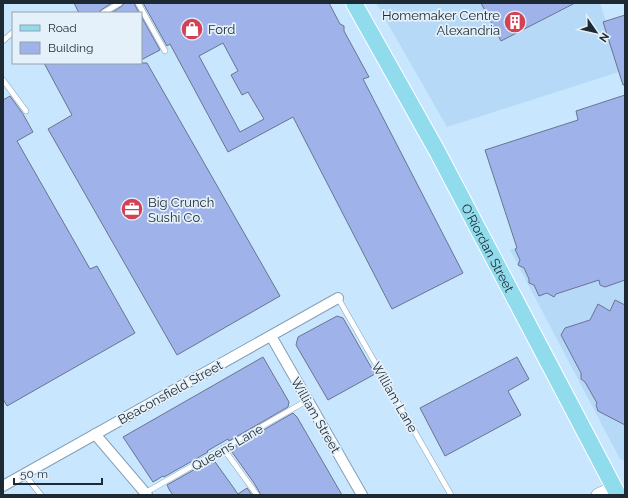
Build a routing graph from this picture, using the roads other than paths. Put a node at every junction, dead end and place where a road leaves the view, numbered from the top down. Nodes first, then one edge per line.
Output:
1 (120, 3) edge
2 (138, 3) edge
3 (354, 3) edge
4 (104, 12) edge
5 (12, 33) edge
6 (3, 41) edge
7 (165, 51) dead end
8 (3, 80) edge
9 (26, 111) dead end
10 (338, 298) joint
11 (271, 336) junction
12 (308, 400) junction
13 (95, 434) junction
14 (223, 448) junction
15 (24, 474) junction
16 (3, 486) edge
17 (616, 492) edge
18 (146, 494) edge
19 (41, 495) edge
20 (257, 495) edge
21 (362, 495) edge
22 (451, 495) edge
23 (598, 495) edge

1 - 4 lane
2 - 7 lane
3 - 17 main road, O'Riordan Street
5 - 6 lane
8 - 9 lane
10 - 11 street, Beaconsfield Street
10 - 22 lane, William Lane
11 - 12 street, William Street
11 - 13 street, Beaconsfield Street
12 - 14 lane, Queens Lane
12 - 21 street, William Street
13 - 15 street, Beaconsfield Street
13 - 18 street
14 - 18 lane, Queens Lane
14 - 20 lane
15 - 16 street, Beaconsfield Street
15 - 19 lane
17 - 23 street

